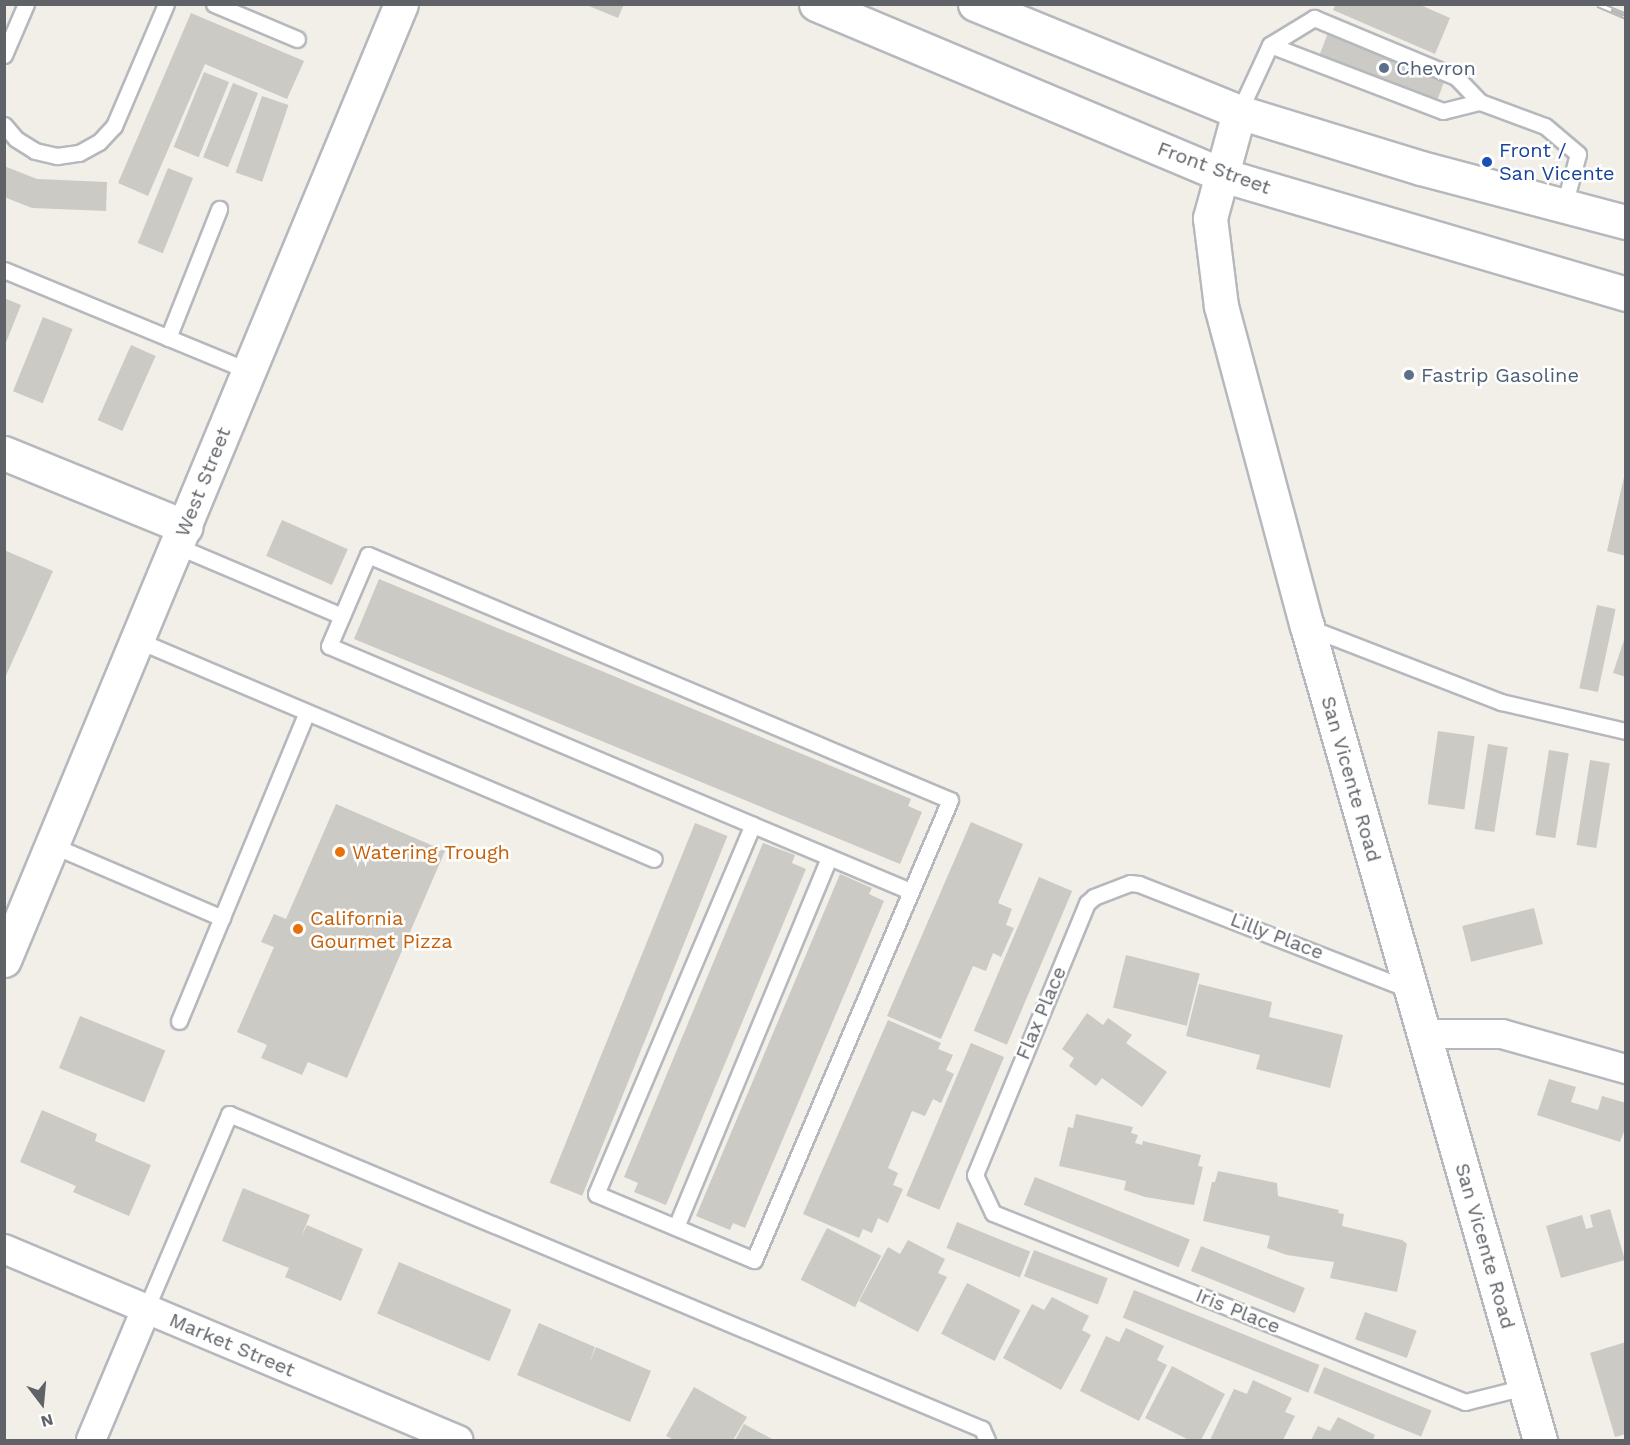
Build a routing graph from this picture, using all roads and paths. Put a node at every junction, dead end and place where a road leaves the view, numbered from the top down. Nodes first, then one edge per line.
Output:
1 (26, 4) edge
2 (166, 4) edge
3 (214, 4) edge
4 (401, 4) edge
5 (816, 4) edge
6 (975, 4) edge
7 (297, 39) dead end
8 (1270, 45) junction
9 (4, 55) edge
10 (1480, 102) junction
11 (1239, 112) junction
12 (4, 125) edge
13 (1222, 175) junction
14 (1564, 206) junction
15 (219, 209) dead end
16 (1626, 222) edge
17 (4, 270) edge
18 (1626, 294) edge
19 (168, 338) junction
20 (249, 371) junction
21 (4, 453) edge
22 (181, 536) junction
23 (342, 616) junction
24 (1307, 626) junction
25 (137, 640) junction
26 (307, 712) junction
27 (1626, 731) edge
28 (753, 825) junction
29 (52, 845) junction
30 (829, 857) junction
31 (654, 859) dead end
32 (1139, 884) joint
33 (910, 891) junction
34 (222, 918) junction
35 (4, 960) edge
36 (1413, 992) junction
37 (179, 1021) dead end
38 (1425, 1034) junction
39 (1626, 1070) edge
40 (975, 1175) joint
41 (676, 1227) junction
42 (4, 1249) edge
43 (146, 1309) junction
44 (1525, 1387) junction
45 (91, 1440) edge
46 (459, 1440) edge
47 (987, 1440) edge
48 (1540, 1440) edge

1 - 9 lane
2 - 12 lane
3 - 7 lane
4 - 20 street, West Street
5 - 13 street, Front Street
6 - 11 street
8 - 10 lane
8 - 10 lane
8 - 11 lane
10 - 14 lane
11 - 13 street, San Vicente Road
11 - 14 street
13 - 18 street, Front Street
13 - 24 street, San Vicente Road
14 - 16 street
15 - 19 lane
17 - 19 lane
19 - 20 lane
20 - 22 street, West Street
21 - 22 street
22 - 23 lane
22 - 25 street, West Street
23 - 28 lane
23 - 33 lane
24 - 27 lane
24 - 36 street, San Vicente Road
25 - 26 lane
25 - 29 street, West Street
26 - 31 lane
26 - 34 lane
28 - 30 lane
28 - 41 lane
29 - 34 lane
29 - 35 street, West Street
30 - 33 lane
30 - 41 lane
32 - 36 lane, Lilly Place
32 - 40 lane, Flax Place
33 - 41 lane
34 - 37 lane
36 - 38 street, San Vicente Road
38 - 39 street
38 - 44 street, San Vicente Road
40 - 44 lane, Iris Place
42 - 43 street, Market Street
43 - 45 street
43 - 46 street, Market Street
43 - 47 lane
44 - 48 street, San Vicente Road

